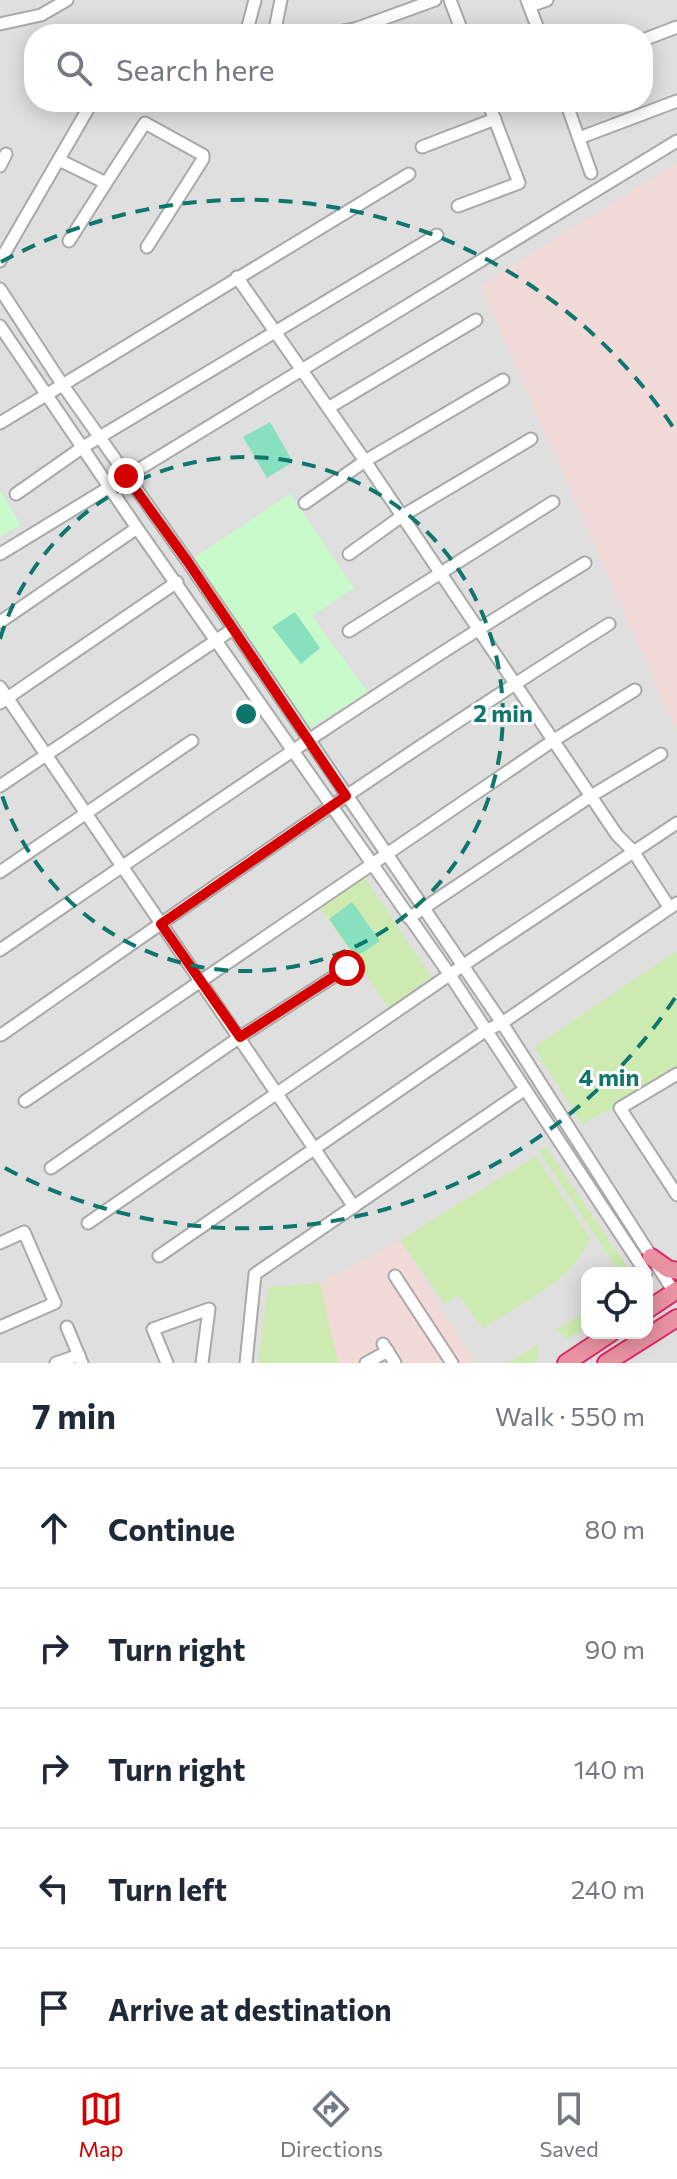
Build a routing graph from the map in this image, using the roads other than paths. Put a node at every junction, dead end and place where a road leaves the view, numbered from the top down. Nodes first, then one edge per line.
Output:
1 (67, 0) edge
2 (255, 0) edge
3 (281, 0) edge
4 (435, 0) edge
5 (450, 0) edge
6 (547, 0) edge
7 (528, 3) edge
8 (0, 24) edge
9 (249, 24) edge
10 (276, 24) edge
11 (369, 24) edge
12 (459, 24) edge
13 (536, 24) edge
14 (677, 27) edge
15 (653, 36) edge
16 (677, 101) edge
17 (653, 110) edge
18 (86, 112) edge
19 (492, 112) edge
20 (570, 112) edge
21 (648, 112) edge
22 (495, 119) junction
23 (579, 138) junction
24 (677, 141) edge
25 (422, 147) dead end
26 (6, 154) dead end
27 (59, 160) junction
28 (0, 166) edge
29 (591, 173) dead end
30 (409, 174) dead end
31 (106, 183) junction
32 (458, 206) dead end
33 (437, 235) dead end
34 (69, 241) dead end
35 (147, 247) dead end
36 (0, 261) edge
37 (237, 277) junction
38 (0, 289) edge
39 (476, 320) dead end
40 (0, 326) edge
41 (275, 331) junction
42 (301, 368) junction
43 (503, 380) dead end
44 (62, 384) junction
45 (46, 393) junction
46 (328, 408) junction
47 (0, 423) edge
48 (99, 437) junction
49 (531, 439) dead end
50 (83, 447) junction
51 (365, 461) junction
52 (126, 476) junction
53 (110, 487) junction
54 (16, 494) dead end
55 (553, 502) dead end
56 (305, 503) dead end
57 (402, 516) junction
58 (137, 528) junction
59 (0, 554) edge
60 (349, 554) dead end
61 (585, 563) dead end
62 (440, 571) junction
63 (177, 582) junction
64 (0, 622) edge
65 (609, 624) dead end
66 (478, 628) junction
67 (233, 629) junction
68 (349, 631) dead end
69 (216, 639) junction
70 (515, 682) junction
71 (635, 690) dead end
72 (2, 696) edge
73 (307, 740) junction
74 (554, 740) junction
75 (192, 741) dead end
76 (295, 750) junction
77 (661, 754) dead end
78 (46, 755) junction
79 (0, 786) edge
80 (346, 796) junction
81 (591, 796) junction
82 (331, 804) junction
83 (85, 814) junction
84 (677, 823) edge
85 (633, 851) junction
86 (387, 854) junction
87 (372, 865) junction
88 (123, 866) junction
89 (0, 872) edge
90 (673, 905) edge
91 (425, 909) junction
92 (409, 918) junction
93 (161, 924) junction
94 (0, 950) edge
95 (462, 966) junction
96 (347, 968) dead end
97 (450, 975) junction
98 (200, 979) junction
99 (502, 1023) junction
100 (485, 1031) junction
101 (1, 1035) edge
102 (240, 1037) junction
103 (677, 1074) edge
104 (524, 1090) junction
105 (276, 1094) junction
106 (25, 1101) dead end
107 (315, 1150) junction
108 (51, 1168) dead end
109 (677, 1195) edge
110 (354, 1207) junction
111 (88, 1223) dead end
112 (0, 1243) edge
113 (159, 1256) dead end
114 (648, 1265) edge
115 (677, 1271) edge
116 (395, 1276) dead end
117 (676, 1291) edge
118 (653, 1306) edge
119 (677, 1318) edge
120 (0, 1327) edge
121 (67, 1327) dead end
122 (601, 1339) edge
123 (80, 1359) edge
124 (56, 1363) edge
125 (167, 1363) edge
126 (202, 1363) edge
127 (246, 1363) edge
128 (366, 1363) edge
129 (395, 1363) edge
130 (452, 1363) edge
131 (566, 1363) edge
132 (606, 1363) edge

1 - 8 street
2 - 9 street
3 - 10 street
4 - 11 street
5 - 12 street
6 - 7 street
7 - 13 street
14 - 15 street
16 - 17 street
18 - 27 street
19 - 22 street
20 - 23 street
21 - 23 street
22 - 25 street
22 - 32 street
23 - 29 street
24 - 42 street
26 - 28 street
27 - 31 street
27 - 36 street
30 - 37 street
31 - 34 street
31 - 35 street
33 - 41 street
37 - 41 street
37 - 44 street
38 - 44 street
39 - 46 street
40 - 45 street
41 - 42 street
41 - 48 street
42 - 46 street
42 - 52 street
43 - 51 street
44 - 45 street
44 - 48 street
45 - 47 street
45 - 50 street
46 - 51 street
48 - 50 street
48 - 52 street
49 - 57 street
50 - 53 street
50 - 54 street
51 - 56 street
51 - 57 street
52 - 53 street
52 - 67 street
53 - 58 street
53 - 59 street
55 - 62 street
57 - 60 street
57 - 62 street
58 - 63 street
58 - 64 street
61 - 66 street
62 - 66 street
62 - 68 street
63 - 69 street
63 - 72 street
65 - 70 street
66 - 70 street
66 - 73 street
67 - 69 street
67 - 73 street
69 - 76 street
69 - 78 street
70 - 74 street
70 - 80 street
71 - 74 street
72 - 78 street
73 - 76 street
73 - 80 street
74 - 81 street
74 - 86 street
75 - 83 street
76 - 82 street
76 - 88 street
77 - 81 street
78 - 79 street
78 - 83 street
80 - 82 street
80 - 86 street
81 - 85 street
81 - 91 street
82 - 87 street
82 - 93 street
83 - 88 street
83 - 89 street
84 - 85 street
85 - 90 street
85 - 95 street
86 - 87 street
86 - 91 street
87 - 92 street
87 - 98 street
88 - 93 street
88 - 94 street
90 - 99 street
91 - 92 street
91 - 95 street
92 - 97 street
93 - 98 street
93 - 101 street
95 - 97 street
95 - 99 street
96 - 102 street
97 - 100 street
97 - 105 street
98 - 102 street
98 - 106 street
99 - 100 street
99 - 114 street
100 - 104 street
100 - 107 street
102 - 105 street
102 - 108 street
103 - 109 street
104 - 110 street
104 - 114 street
105 - 107 street
105 - 111 street
107 - 110 street
107 - 113 street
110 - 127 street
112 - 120 street
114 - 115 highway
114 - 117 street
116 - 130 street
117 - 118 highway
119 - 132 highway
121 - 123 street
122 - 131 highway
123 - 124 street
125 - 126 street
128 - 129 street

